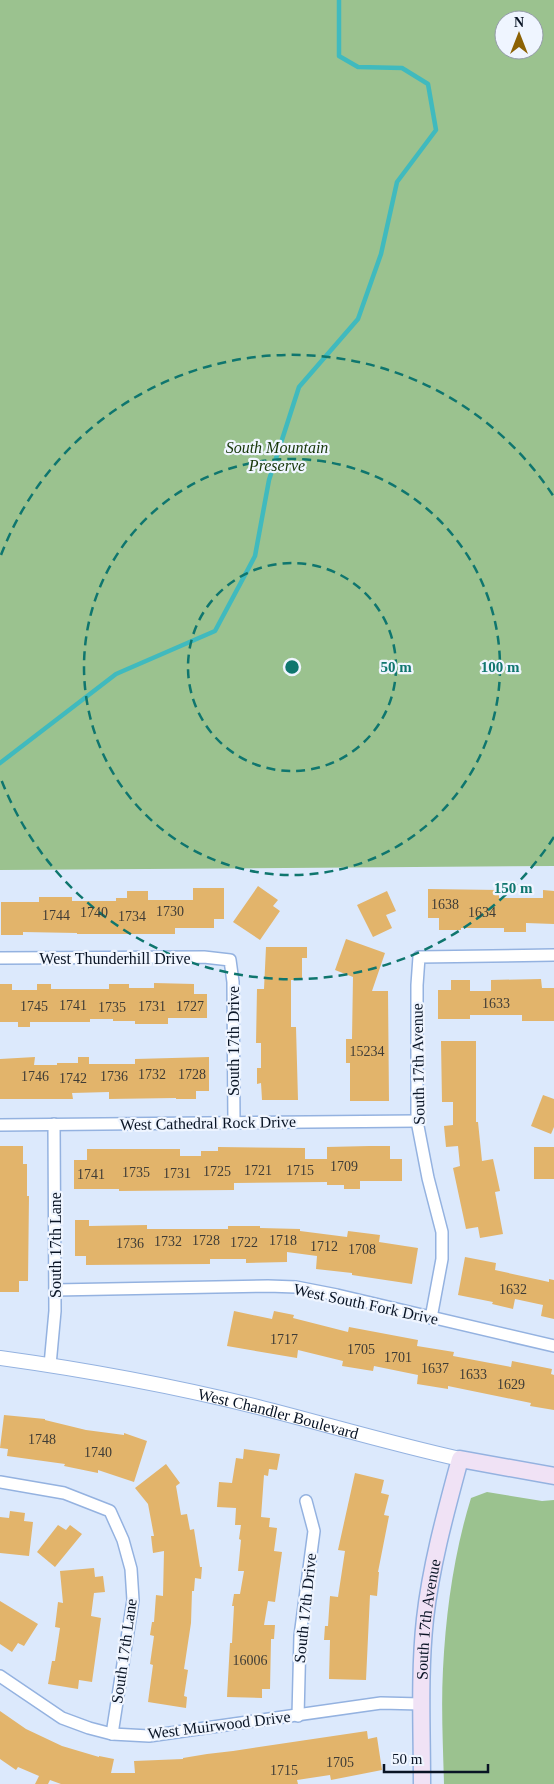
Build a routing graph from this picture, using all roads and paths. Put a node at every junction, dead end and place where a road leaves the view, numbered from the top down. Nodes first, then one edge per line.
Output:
1 (554, 955) edge
2 (0, 958) edge
3 (230, 960) joint
4 (417, 1121) junction
5 (234, 1122) junction
6 (54, 1124) junction
7 (0, 1125) edge
8 (55, 1290) junction
9 (431, 1318) junction
10 (554, 1346) edge
11 (0, 1358) edge
12 (50, 1365) junction
13 (460, 1458) junction
14 (554, 1476) edge
15 (0, 1482) edge
16 (306, 1500) dead end
17 (0, 1676) edge
18 (422, 1704) junction
19 (298, 1716) junction
20 (112, 1734) junction
21 (422, 1784) edge

1 - 4 street, South 17th Avenue
2 - 3 street, West Thunderhill Drive
3 - 5 street, South 17th Drive
4 - 5 street, West Cathedral Rock Drive
4 - 9 street, South 17th Avenue
5 - 6 street, West Cathedral Rock Drive
6 - 7 street, West Cathedral Rock Drive
6 - 8 street, South 17th Lane
8 - 9 street, West South Fork Drive
8 - 12 street, South 17th Lane
9 - 10 street, West South Fork Drive
11 - 12 street, West Chandler Boulevard
12 - 13 street, West Chandler Boulevard
13 - 14 main road, West Chandler Boulevard
13 - 18 main road, South 17th Avenue
15 - 20 street, South 17th Lane
16 - 19 street, South 17th Drive
17 - 20 street, West Muirwood Drive
18 - 19 street, West Muirwood Drive
18 - 21 main road, South 17th Avenue
19 - 20 street, West Muirwood Drive

